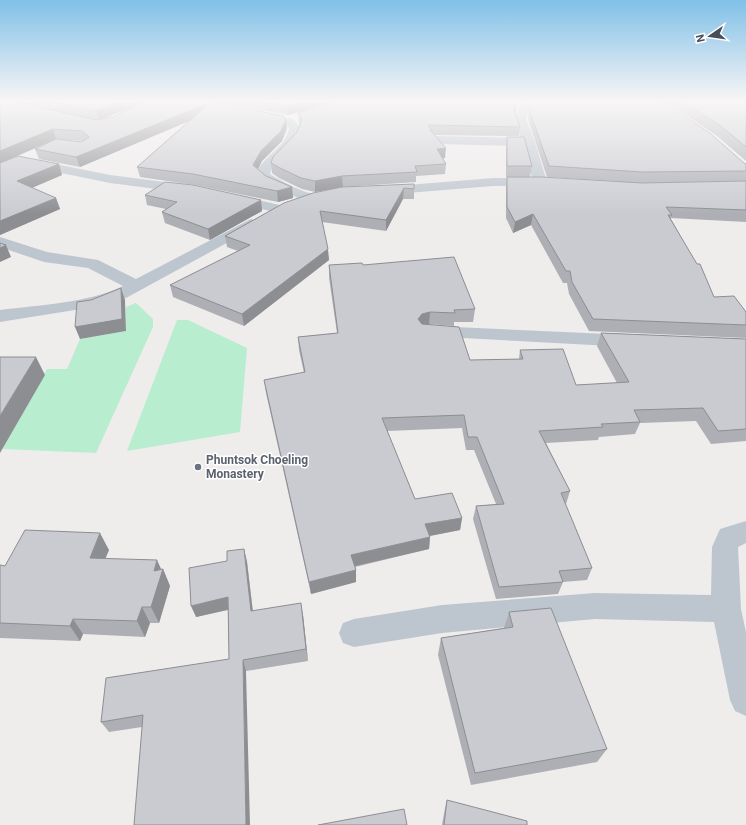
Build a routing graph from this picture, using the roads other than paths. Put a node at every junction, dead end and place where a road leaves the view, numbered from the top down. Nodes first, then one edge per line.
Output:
1 (293, 138) edge
2 (528, 138) edge
3 (437, 140) edge
4 (529, 142) junction
5 (42, 151) edge
6 (21, 161) junction
7 (0, 170) edge
8 (540, 182) junction
9 (556, 183) edge
10 (373, 191) edge
11 (203, 192) edge
12 (350, 192) edge
13 (218, 195) edge
14 (310, 198) junction
15 (280, 209) junction
16 (0, 242) edge
17 (137, 286) junction
18 (0, 316) edge
19 (429, 332) edge
20 (645, 342) edge
21 (746, 532) edge
22 (726, 609) junction
23 (354, 633) dead end
24 (746, 700) edge

1 - 14 street
2 - 4 street
3 - 4 street
4 - 8 street
5 - 6 street
6 - 7 street
6 - 11 street
8 - 9 street
8 - 10 street
12 - 14 street
13 - 15 street
14 - 15 street
15 - 17 street
16 - 17 street
17 - 18 street
19 - 20 street
21 - 22 street
22 - 23 street
22 - 24 street

